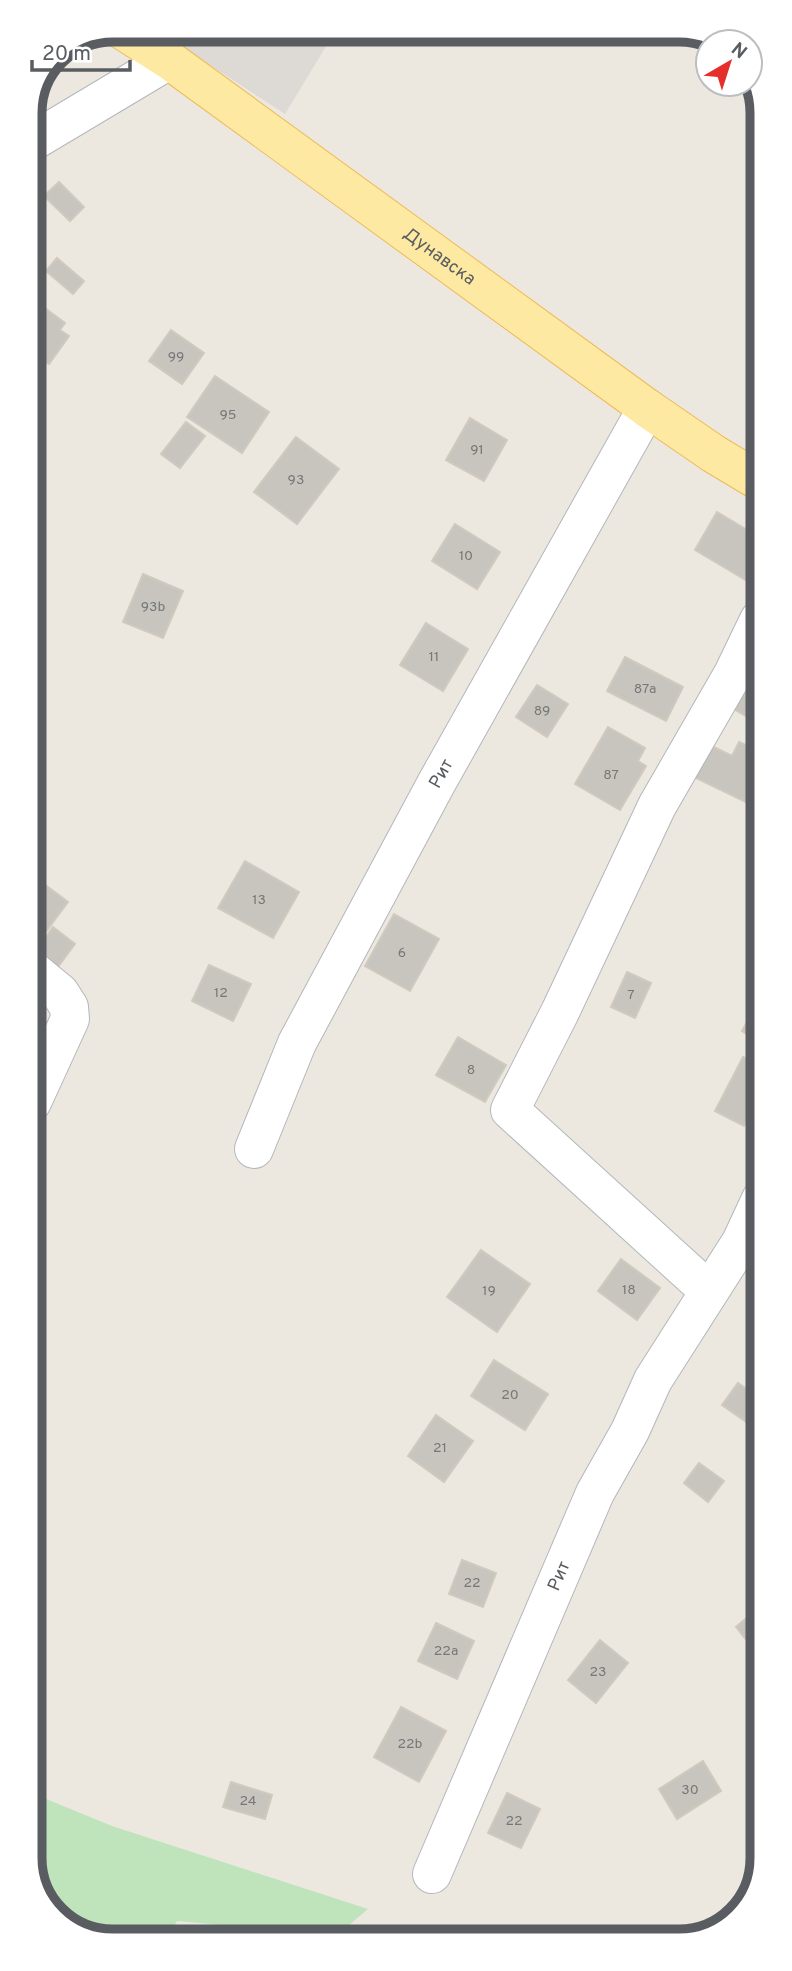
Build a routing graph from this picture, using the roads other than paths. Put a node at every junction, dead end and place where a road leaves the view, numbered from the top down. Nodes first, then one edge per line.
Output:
1 (141, 42) edge
2 (169, 60) junction
3 (42, 137) edge
4 (646, 408) junction
5 (750, 476) edge
6 (750, 639) edge
7 (42, 978) edge
8 (42, 1080) edge
9 (254, 1149) dead end
10 (750, 1223) edge
11 (709, 1291) junction
12 (432, 1874) dead end

1 - 2 main road, Дунавска
2 - 3 street
2 - 4 main road, Дунавска
4 - 5 main road, Дунавска
4 - 9 street, Рит
6 - 11 street
7 - 8 street
10 - 11 street, Рит
11 - 12 street, Рит

